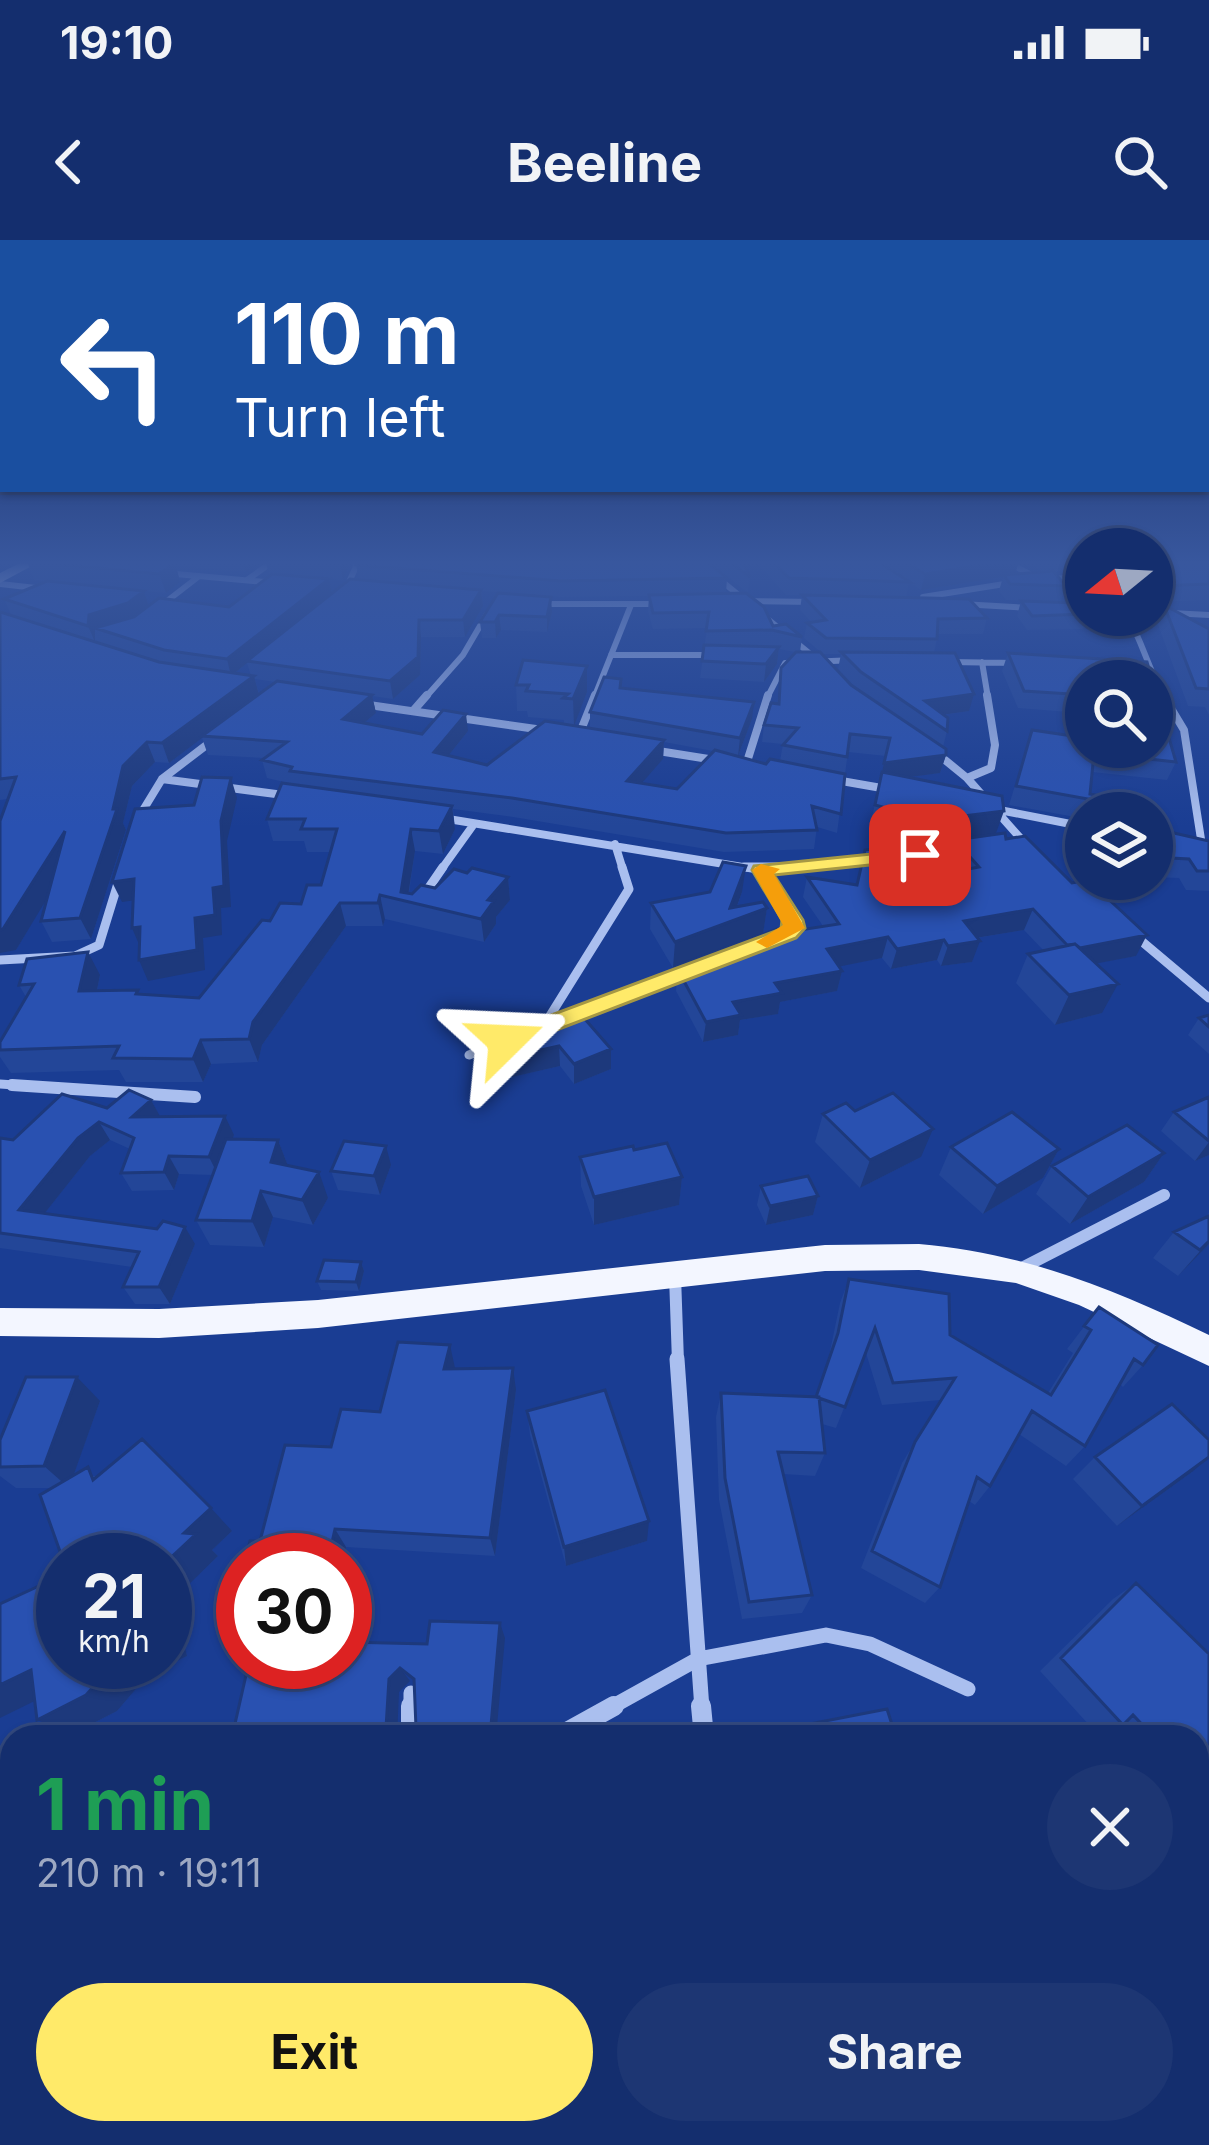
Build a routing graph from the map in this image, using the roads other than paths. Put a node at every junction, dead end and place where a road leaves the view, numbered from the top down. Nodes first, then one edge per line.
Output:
1 (467, 649) edge
2 (614, 649) edge
3 (806, 649) edge
4 (739, 654) edge
5 (770, 654) edge
6 (611, 655) junction
7 (817, 658) junction
8 (790, 661) junction
9 (862, 661) edge
10 (940, 662) edge
11 (982, 662) junction
12 (1028, 664) edge
13 (828, 675) edge
14 (344, 702) edge
15 (413, 711) junction
16 (1173, 711) edge
17 (579, 735) junction
18 (219, 736) edge
19 (597, 739) edge
20 (920, 741) edge
21 (632, 746) edge
22 (746, 765) junction
23 (769, 769) edge
24 (815, 776) edge
25 (967, 778) junction
26 (161, 779) junction
27 (905, 792) edge
28 (299, 798) edge
29 (970, 804) edge
30 (991, 808) junction
31 (428, 815) edge
32 (1065, 823) edge
33 (474, 824) junction
34 (132, 837) edge
35 (1022, 840) junction
36 (615, 844) junction
37 (1003, 844) edge
38 (983, 848) edge
39 (1186, 849) edge
40 (1039, 854) edge
41 (1206, 854) edge
42 (126, 858) edge
43 (761, 870) junction
44 (412, 908) edge
45 (1124, 926) edge
46 (767, 942) edge
47 (0, 960) edge
48 (703, 966) edge
49 (1209, 998) edge
50 (543, 1027) junction
51 (470, 1054) dead end
52 (0, 1084) edge
53 (195, 1096) dead end
54 (1163, 1195) dead end
55 (1017, 1270) junction
56 (675, 1276) junction
57 (0, 1322) edge
58 (1209, 1351) edge
59 (698, 1659) junction
60 (968, 1689) dead end
61 (411, 1693) edge
62 (411, 1725) edge
63 (580, 1725) edge
64 (703, 1725) edge

1 - 15 street
2 - 6 street
3 - 7 street
4 - 6 street
5 - 8 street
6 - 17 street
7 - 8 street
7 - 9 street
7 - 13 street
8 - 22 street
10 - 11 street
11 - 12 street
11 - 25 street
14 - 15 street
15 - 17 street
16 - 41 street
17 - 19 street
18 - 26 street
20 - 25 street
21 - 22 street
22 - 23 street
24 - 27 street
25 - 30 street
26 - 28 street
26 - 34 street
29 - 30 street
30 - 32 street
30 - 35 street
31 - 33 street
33 - 36 street
33 - 44 street
35 - 37 street
35 - 40 street
36 - 43 street
36 - 50 street
38 - 43 street
39 - 41 street
42 - 47 street
43 - 46 street
45 - 49 street
48 - 50 street
50 - 51 street
52 - 53 street
54 - 55 street
55 - 56 main road
55 - 58 main road
56 - 57 main road
56 - 59 street
59 - 60 street
59 - 63 street
59 - 64 street
61 - 62 street

